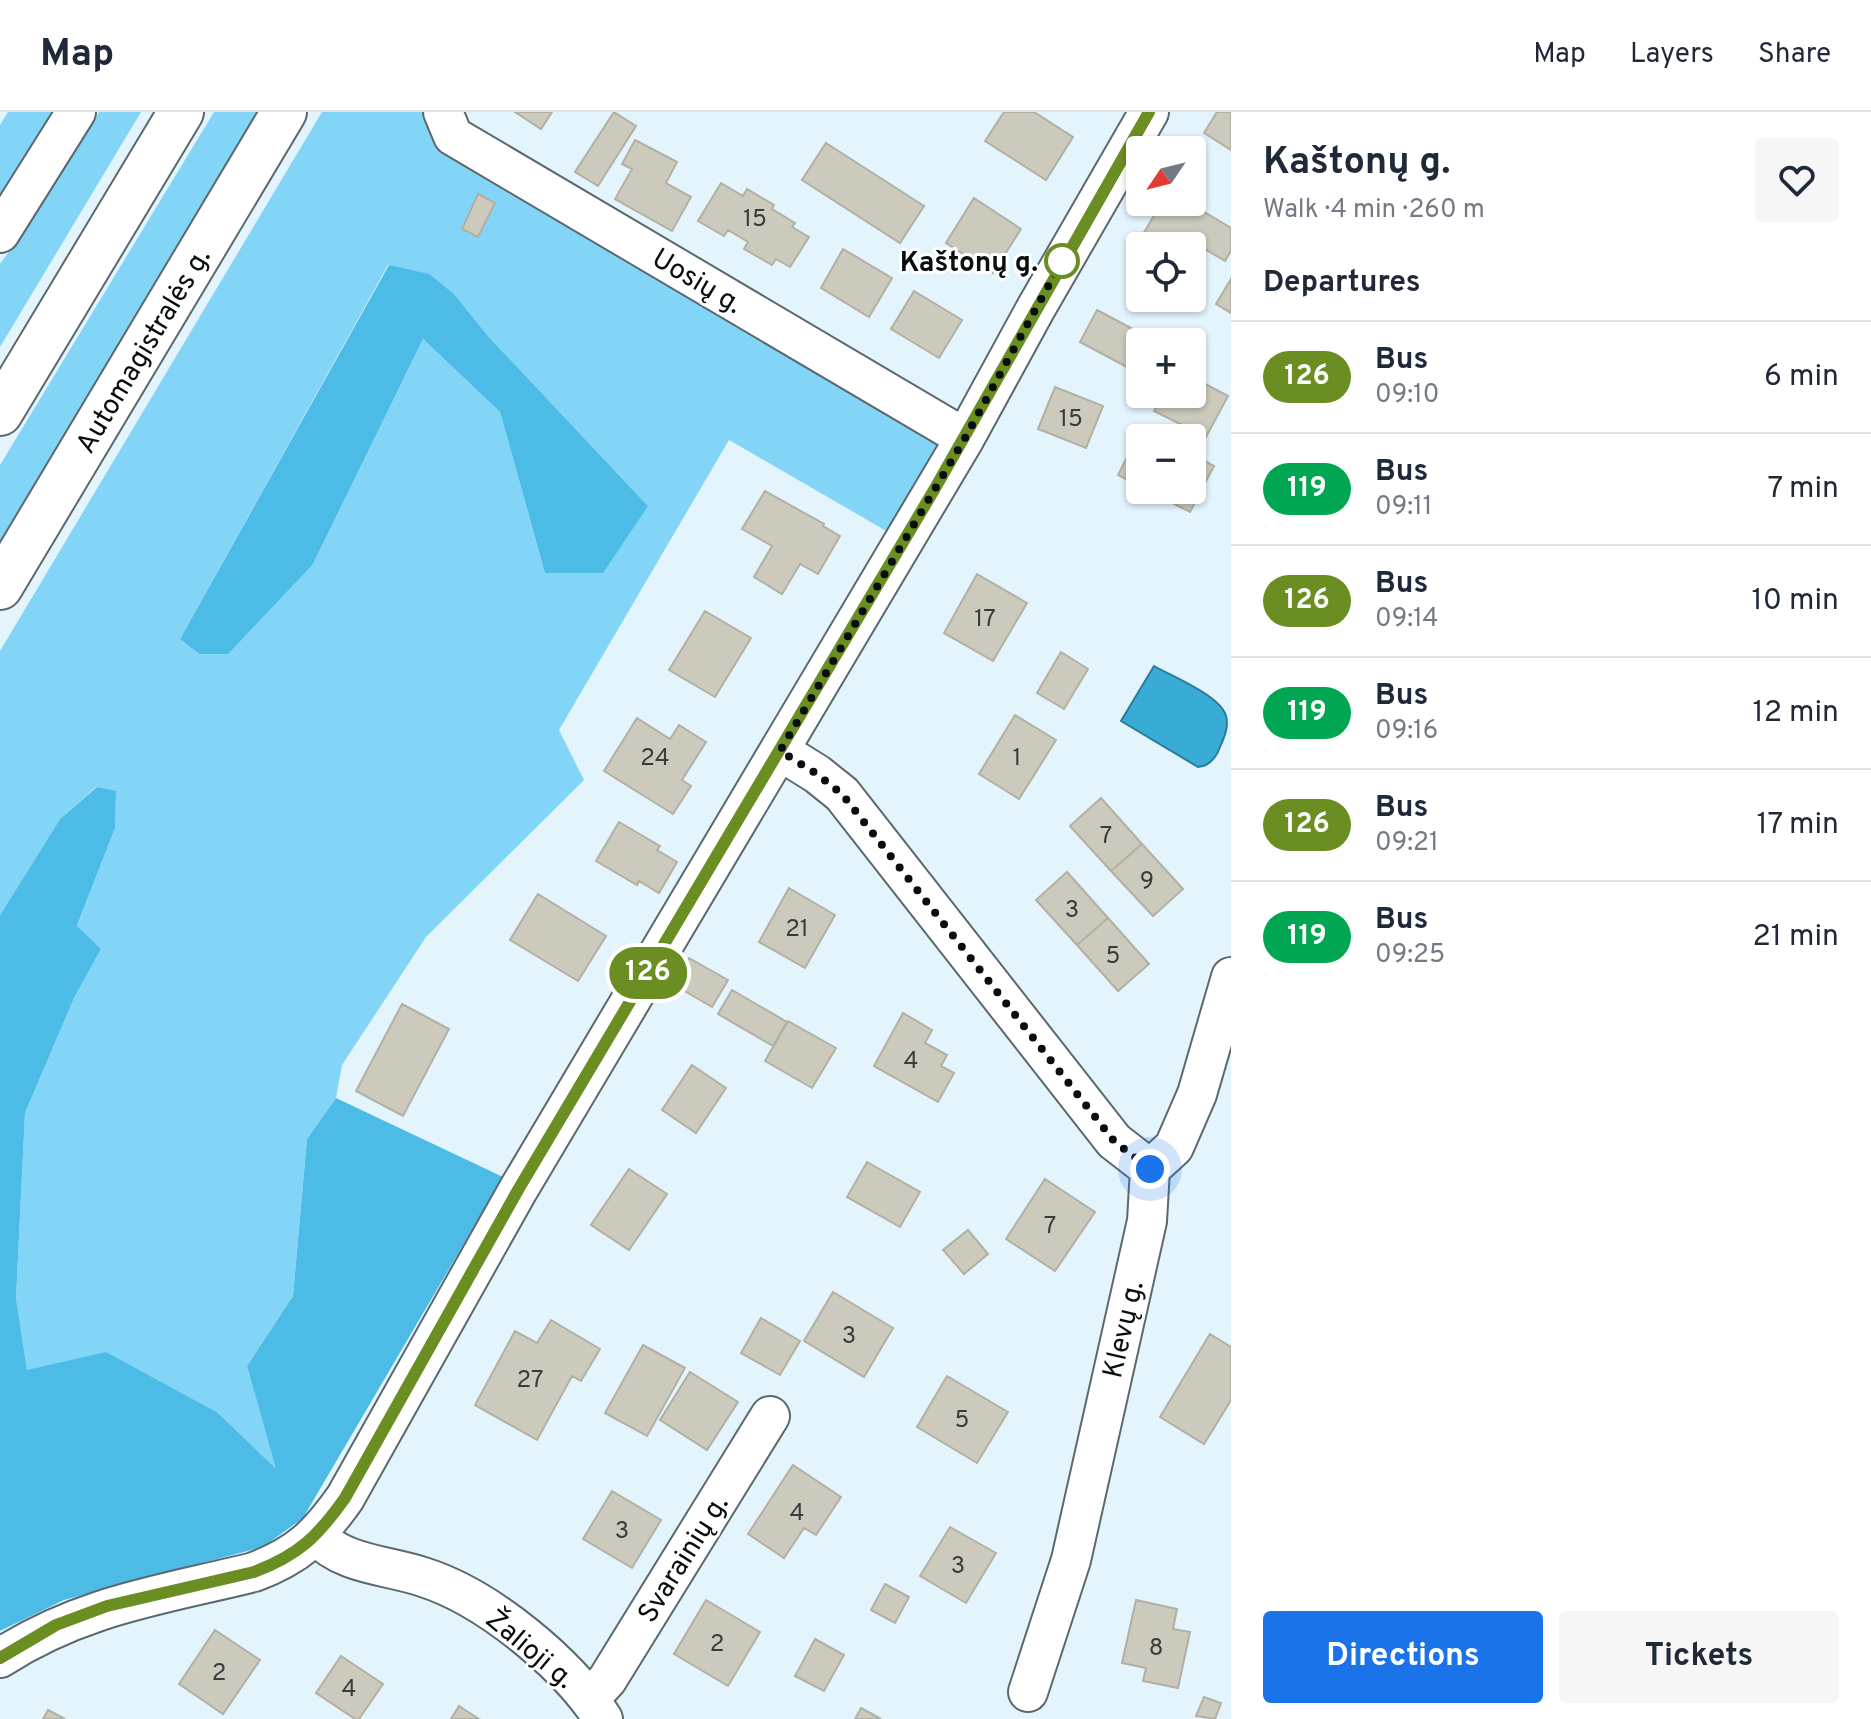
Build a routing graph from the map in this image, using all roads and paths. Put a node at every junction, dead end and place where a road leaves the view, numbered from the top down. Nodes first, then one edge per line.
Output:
1 (76, 112) edge
2 (159, 112) edge
3 (181, 112) edge
4 (284, 112) edge
5 (443, 112) edge
6 (1149, 112) edge
7 (0, 233) edge
8 (0, 373) edge
9 (0, 413) edge
10 (965, 438) junction
11 (0, 587) edge
12 (780, 751) junction
13 (1231, 977) edge
14 (1150, 1169) junction
15 (770, 1416) dead end
16 (317, 1536) junction
17 (0, 1658) edge
18 (1028, 1692) dead end
19 (596, 1709) edge

1 - 7 street
2 - 8 highway
3 - 9 highway
4 - 11 highway, Automagistralės g.
5 - 10 street, Uosių g.
6 - 10 street
10 - 12 street
12 - 14 street
12 - 16 street
13 - 14 street
14 - 18 street, Klevų g.
15 - 19 street, Svarainių g.
16 - 17 street
16 - 19 street, Žalioji g.

